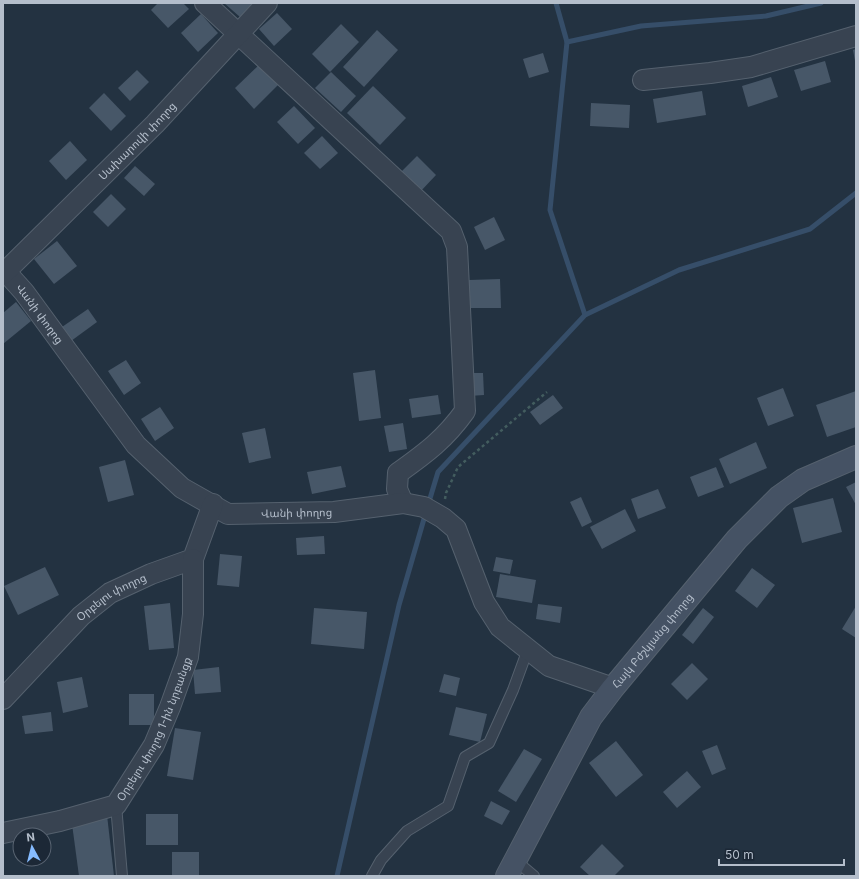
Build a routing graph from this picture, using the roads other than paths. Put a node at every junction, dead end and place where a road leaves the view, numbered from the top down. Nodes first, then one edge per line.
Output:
1 (205, 3) edge
2 (267, 3) edge
3 (239, 34) junction
4 (856, 36) edge
5 (643, 80) dead end
6 (4, 272) edge
7 (856, 457) edge
8 (403, 503) junction
9 (213, 504) junction
10 (193, 559) junction
11 (528, 649) junction
12 (613, 688) junction
13 (3, 699) edge
14 (116, 805) junction
15 (3, 833) edge
16 (511, 868) edge
17 (122, 876) edge
18 (372, 876) edge
19 (534, 876) edge

1 - 3 street
2 - 3 street, Սախարովի փողոց
3 - 6 street, Սախարովի փողոց
3 - 8 street
4 - 5 street
6 - 9 street, Վանի փողոց
7 - 12 main road, Հայկ Բժշկյանց փողոց
8 - 9 street, Վանի փողոց
8 - 11 street, Վանի փողոց
9 - 10 street
10 - 13 street, Օրբելու փողոց
10 - 14 street, Օրբելու փողոց 1-ին նրբանցք
11 - 12 street, Վանի փողոց
11 - 18 lane
12 - 16 main road, Հայկ Բժշկյանց փողոց
14 - 15 street, Օրբելու փողոց 1-ին նրբանցք
14 - 17 lane
16 - 19 lane

